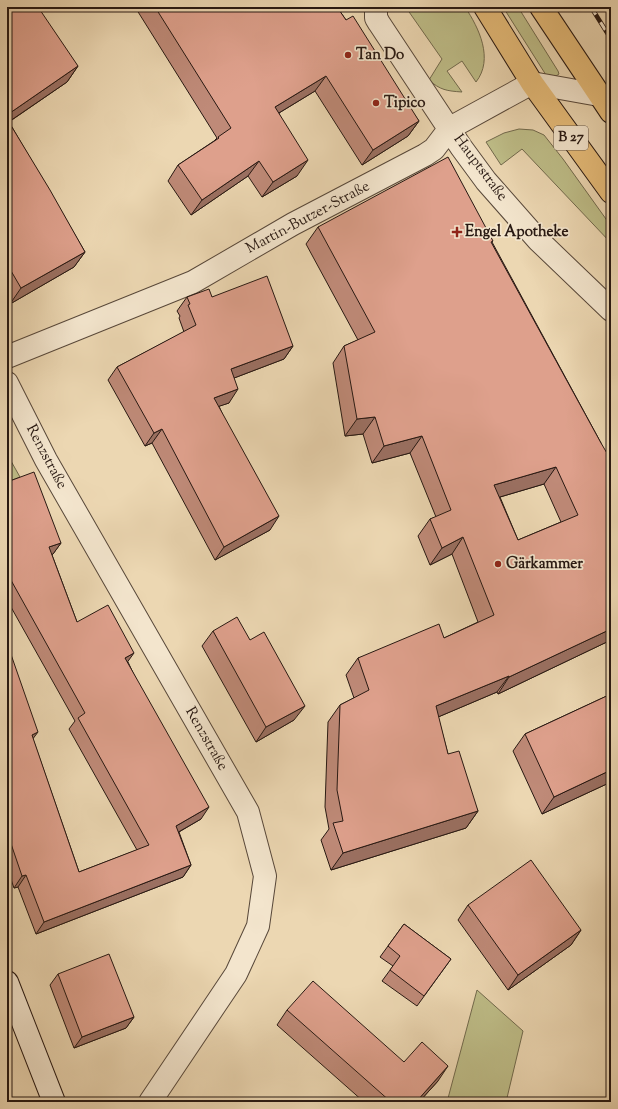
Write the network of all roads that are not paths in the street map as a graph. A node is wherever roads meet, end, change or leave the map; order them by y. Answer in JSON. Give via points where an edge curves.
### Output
{"nodes":[{"id":1,"x":376,"y":7,"type":"edge"},
{"id":2,"x":485,"y":7,"type":"edge"},
{"id":3,"x":541,"y":7,"type":"edge"},
{"id":4,"x":532,"y":84,"type":"junction"},
{"id":5,"x":605,"y":104,"type":"edge"},
{"id":6,"x":450,"y":128,"type":"junction"},
{"id":7,"x":611,"y":192,"type":"edge"},
{"id":8,"x":611,"y":310,"type":"edge"},
{"id":9,"x":7,"y":357,"type":"edge"},
{"id":10,"x":7,"y":383,"type":"edge"},
{"id":11,"x":7,"y":982,"type":"edge"},
{"id":12,"x":54,"y":1102,"type":"edge"},
{"id":13,"x":150,"y":1102,"type":"edge"}],
"edges":[{"from":1,"to":6,"type":"street","name":"Hauptstraße","via":[[376,18],[379,23]]},
{"from":2,"to":4,"type":"main road","number":"B 27"},
{"from":3,"to":5,"type":"main road"},
{"from":4,"to":5,"type":"street"},
{"from":4,"to":6,"type":"street","name":"Martin-Butzer-Straße"},
{"from":4,"to":7,"type":"main road","number":"B 27"},
{"from":6,"to":8,"type":"street","name":"Hauptstraße","via":[[486,181],[538,240]]},
{"from":6,"to":9,"type":"street","name":"Martin-Butzer-Straße","via":[[434,149],[425,155],[293,224],[193,282]]},
{"from":10,"to":13,"type":"street","name":"Renzstraße","via":[[46,460],[248,812],[265,876],[258,926],[236,974]]},
{"from":11,"to":12,"type":"street"}]}
